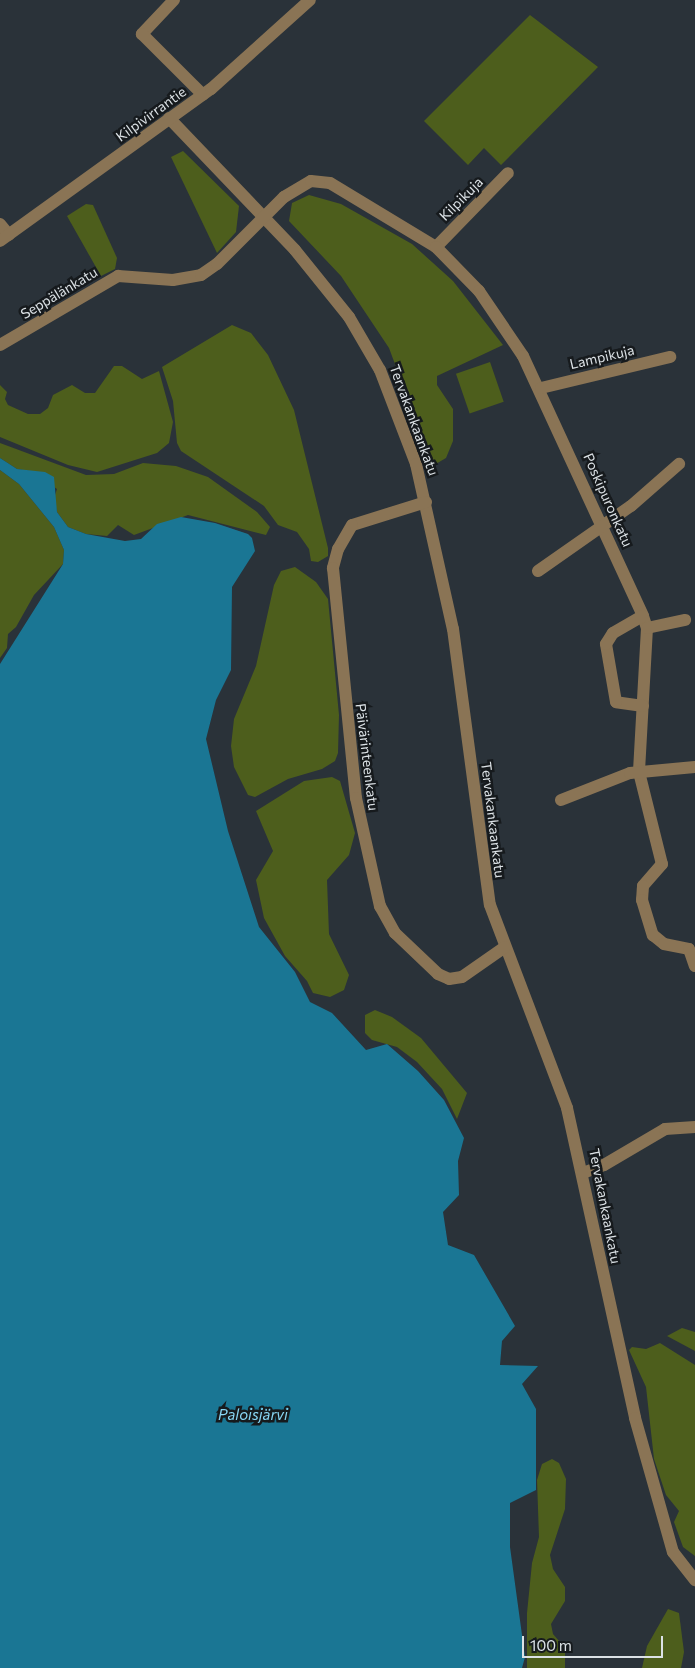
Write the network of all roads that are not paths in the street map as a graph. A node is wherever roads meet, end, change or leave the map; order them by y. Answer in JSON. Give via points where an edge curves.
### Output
{"nodes":[{"id":1,"x":174,"y":0,"type":"edge"},
{"id":2,"x":310,"y":0,"type":"edge"},
{"id":3,"x":203,"y":95,"type":"junction"},
{"id":4,"x":169,"y":118,"type":"junction"},
{"id":5,"x":508,"y":173,"type":"dead end"},
{"id":6,"x":262,"y":218,"type":"junction"},
{"id":7,"x":0,"y":224,"type":"edge"},
{"id":8,"x":4,"y":238,"type":"edge"},
{"id":9,"x":436,"y":247,"type":"junction"},
{"id":10,"x":0,"y":346,"type":"edge"},
{"id":11,"x":670,"y":357,"type":"dead end"},
{"id":12,"x":541,"y":388,"type":"junction"},
{"id":13,"x":679,"y":464,"type":"dead end"},
{"id":14,"x":426,"y":502,"type":"junction"},
{"id":15,"x":604,"y":524,"type":"junction"},
{"id":16,"x":538,"y":571,"type":"dead end"},
{"id":17,"x":644,"y":616,"type":"junction"},
{"id":18,"x":685,"y":620,"type":"dead end"},
{"id":19,"x":647,"y":628,"type":"junction"},
{"id":20,"x":642,"y":706,"type":"junction"},
{"id":21,"x":695,"y":767,"type":"edge"},
{"id":22,"x":638,"y":772,"type":"junction"},
{"id":23,"x":561,"y":800,"type":"dead end"},
{"id":24,"x":505,"y":947,"type":"junction"},
{"id":25,"x":695,"y":966,"type":"edge"},
{"id":26,"x":695,"y":1127,"type":"edge"},
{"id":27,"x":584,"y":1173,"type":"junction"},
{"id":28,"x":695,"y":1580,"type":"edge"}],
"edges":[{"from":1,"to":3,"type":"street","via":[[142,34]]},
{"from":2,"to":3,"type":"street","name":"Kilpivirrantie","via":[[265,44]]},
{"from":3,"to":4,"type":"street","name":"Kilpivirrantie"},
{"from":4,"to":6,"type":"street","name":"Tervakankaankatu"},
{"from":4,"to":8,"type":"street","name":"Kilpivirrantie"},
{"from":5,"to":9,"type":"street","name":"Kilpikuja"},
{"from":6,"to":9,"type":"street","name":"Poskipuronkatu","via":[[294,189],[318,181],[346,192]]},
{"from":6,"to":10,"type":"street","name":"Seppälänkatu","via":[[217,264],[201,275],[173,280],[118,276]]},
{"from":6,"to":14,"type":"street","name":"Tervakankaankatu","via":[[313,271],[366,343],[406,437]]},
{"from":7,"to":8,"type":"street"},
{"from":9,"to":12,"type":"street","name":"Poskipuronkatu","via":[[456,265],[499,318]]},
{"from":11,"to":12,"type":"street","name":"Lampikuja"},
{"from":12,"to":15,"type":"street","name":"Poskipuronkatu"},
{"from":13,"to":15,"type":"street","via":[[668,477]]},
{"from":14,"to":24,"type":"street","name":"Tervakankaankatu","via":[[453,629],[486,881]]},
{"from":14,"to":24,"type":"street","name":"Päivärinteenkatu","via":[[357,522],[343,537],[335,558],[333,590],[356,798],[380,906],[395,933],[438,974],[449,979],[462,977]]},
{"from":15,"to":16,"type":"street"},
{"from":15,"to":17,"type":"street","name":"Poskipuronkatu"},
{"from":17,"to":19,"type":"street","name":"Poskipuronkatu"},
{"from":17,"to":20,"type":"street","via":[[612,633],[606,644],[616,702]]},
{"from":18,"to":19,"type":"street"},
{"from":19,"to":20,"type":"street","name":"Poskipuronkatu"},
{"from":20,"to":22,"type":"street","name":"Poskipuronkatu"},
{"from":21,"to":22,"type":"street"},
{"from":22,"to":23,"type":"street"},
{"from":22,"to":25,"type":"street","name":"Poskipuronkatu","via":[[662,864],[641,889],[649,929],[664,944],[689,949]]},
{"from":24,"to":27,"type":"street","name":"Tervakankaankatu","via":[[561,1089]]},
{"from":26,"to":27,"type":"street","via":[[665,1130],[604,1166]]},
{"from":27,"to":28,"type":"street","name":"Tervakankaankatu","via":[[635,1418],[673,1552]]}]}
